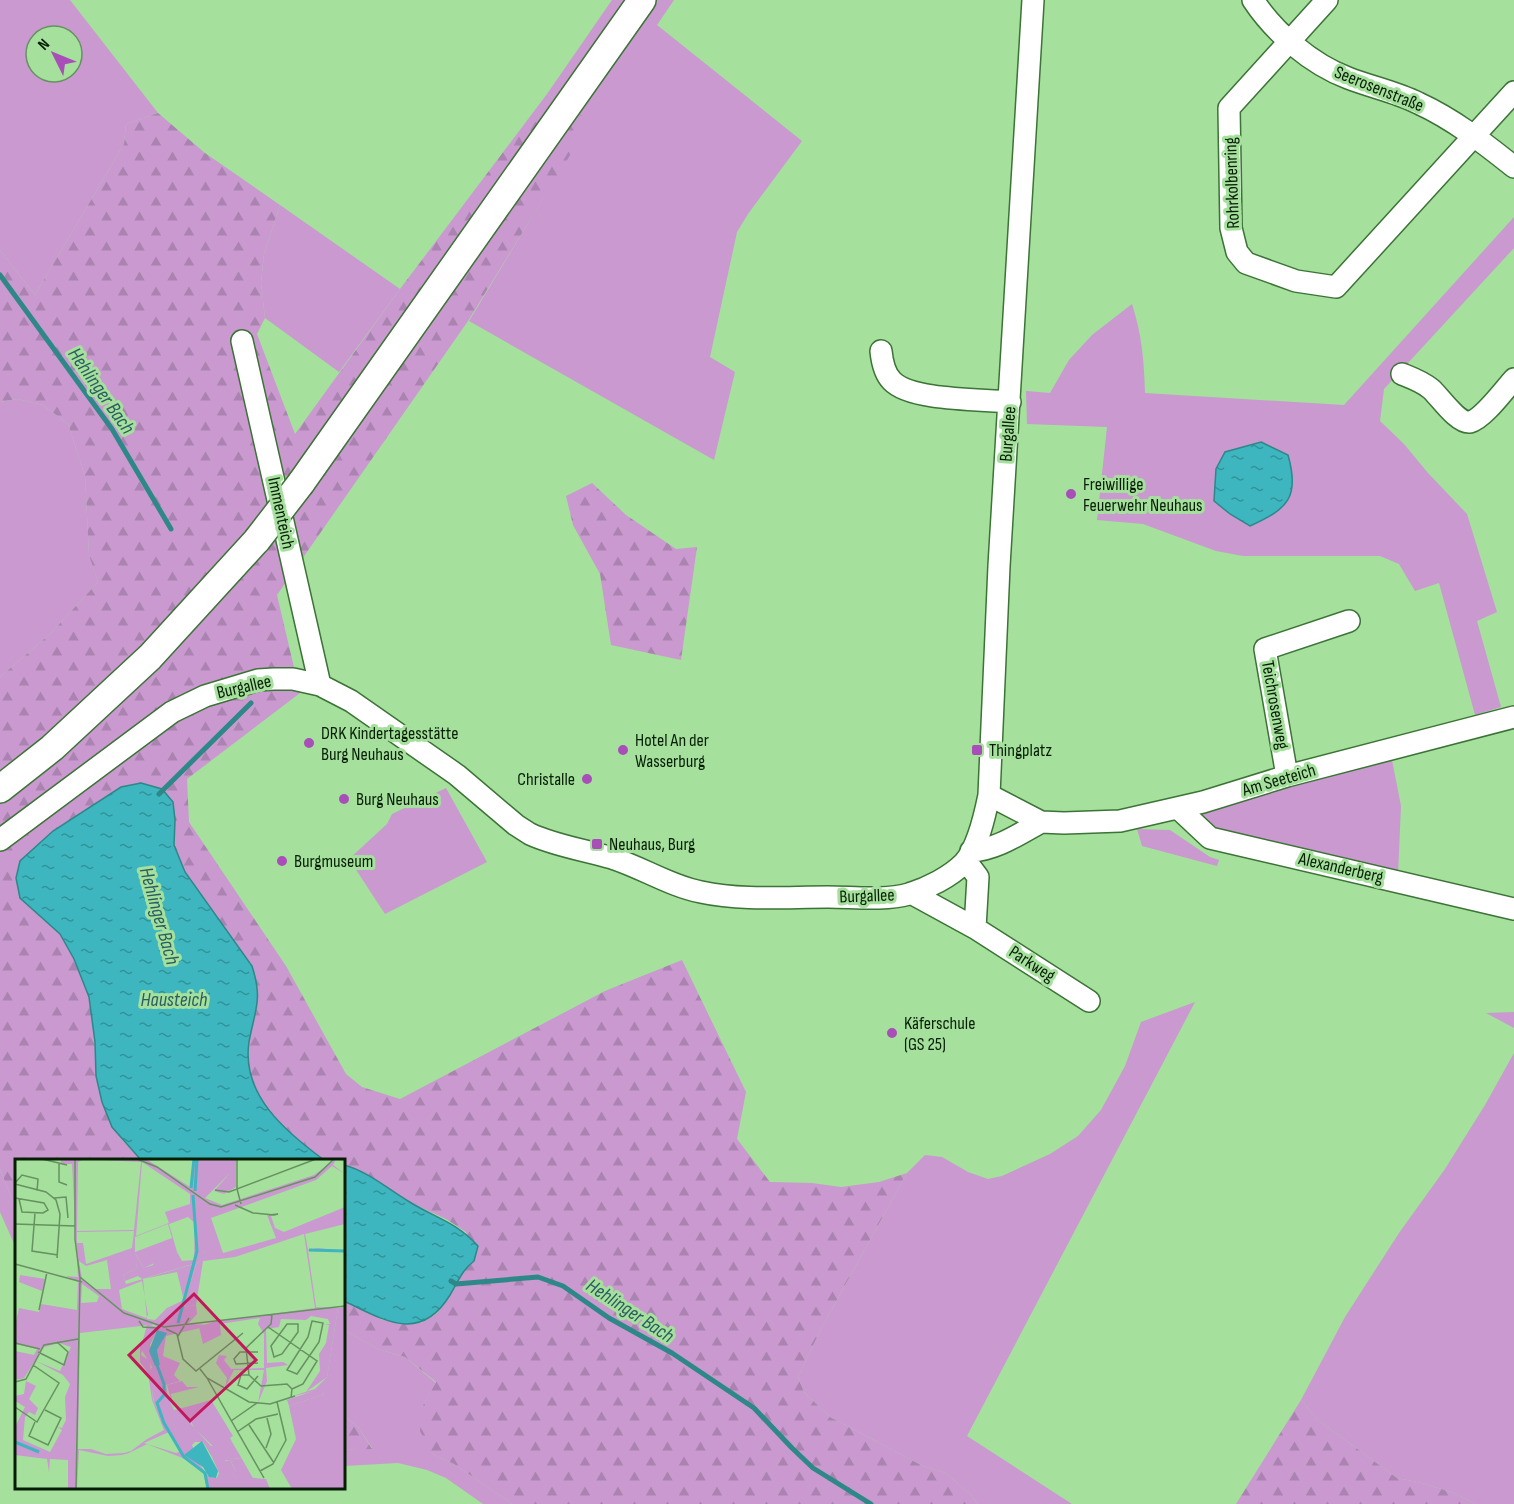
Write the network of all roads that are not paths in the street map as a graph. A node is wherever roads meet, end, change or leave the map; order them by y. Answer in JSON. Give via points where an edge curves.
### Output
{"nodes":[{"id":1,"x":642,"y":0,"type":"edge"},
{"id":2,"x":1033,"y":0,"type":"edge"},
{"id":3,"x":1253,"y":0,"type":"edge"},
{"id":4,"x":1327,"y":0,"type":"edge"},
{"id":5,"x":1290,"y":41,"type":"junction"},
{"id":6,"x":1514,"y":92,"type":"edge"},
{"id":7,"x":1475,"y":136,"type":"junction"},
{"id":8,"x":1514,"y":167,"type":"edge"},
{"id":9,"x":242,"y":340,"type":"dead end"},
{"id":10,"x":881,"y":351,"type":"dead end"},
{"id":11,"x":1402,"y":374,"type":"dead end"},
{"id":12,"x":1514,"y":379,"type":"edge"},
{"id":13,"x":1010,"y":402,"type":"junction"},
{"id":14,"x":1349,"y":621,"type":"dead end"},
{"id":15,"x":320,"y":685,"type":"junction"},
{"id":16,"x":1514,"y":717,"type":"edge"},
{"id":17,"x":1287,"y":776,"type":"junction"},
{"id":18,"x":0,"y":789,"type":"edge"},
{"id":19,"x":989,"y":795,"type":"junction"},
{"id":20,"x":1178,"y":808,"type":"junction"},
{"id":21,"x":1041,"y":822,"type":"junction"},
{"id":22,"x":0,"y":840,"type":"edge"},
{"id":23,"x":968,"y":856,"type":"junction"},
{"id":24,"x":911,"y":893,"type":"junction"},
{"id":25,"x":1514,"y":909,"type":"edge"},
{"id":26,"x":975,"y":928,"type":"junction"},
{"id":27,"x":1089,"y":1001,"type":"dead end"}],
"edges":[{"from":1,"to":18,"type":"street","bridge":true,"via":[[302,483],[257,540],[150,657],[52,748]]},
{"from":2,"to":13,"type":"street","name":"Burgallee"},
{"from":3,"to":5,"type":"street","name":"Seerosenstraße"},
{"from":4,"to":5,"type":"street"},
{"from":5,"to":7,"type":"street","name":"Seerosenstraße","via":[[1315,62],[1346,78],[1418,102]]},
{"from":5,"to":7,"type":"street","name":"Rohrkolbenring","via":[[1229,108],[1231,228],[1237,252],[1246,263],[1296,281],[1336,287]]},
{"from":6,"to":7,"type":"street"},
{"from":7,"to":8,"type":"street","name":"Seerosenstraße"},
{"from":9,"to":15,"type":"street","name":"Immenteich"},
{"from":10,"to":13,"type":"street","via":[[892,381],[910,392]]},
{"from":11,"to":12,"type":"street","via":[[1429,387],[1464,421],[1470,422]]},
{"from":13,"to":19,"type":"street","name":"Burgallee"},
{"from":14,"to":17,"type":"street","name":"Teichrosenweg","via":[[1265,649]]},
{"from":15,"to":22,"type":"street","name":"Burgallee","via":[[294,679],[258,680],[205,696],[172,712]]},
{"from":15,"to":24,"type":"street","name":"Burgallee","via":[[351,701],[457,775],[530,834],[621,861],[676,886],[737,897],[880,898]]},
{"from":16,"to":17,"type":"street","name":"Am Seeteich"},
{"from":17,"to":20,"type":"street","name":"Am Seeteich"},
{"from":19,"to":21,"type":"street","name":"Am Seeteich"},
{"from":19,"to":23,"type":"street","name":"Burgallee","via":[[982,826]]},
{"from":20,"to":21,"type":"street","name":"Am Seeteich","via":[[1120,821]]},
{"from":20,"to":25,"type":"street","name":"Alexanderberg","via":[[1210,838]]},
{"from":21,"to":23,"type":"street","name":"Am Seeteich"},
{"from":23,"to":24,"type":"street","name":"Burgallee","via":[[953,872]]},
{"from":23,"to":26,"type":"street","via":[[978,877]]},
{"from":24,"to":26,"type":"street","name":"Parkweg"},
{"from":26,"to":27,"type":"street","name":"Parkweg"}]}
